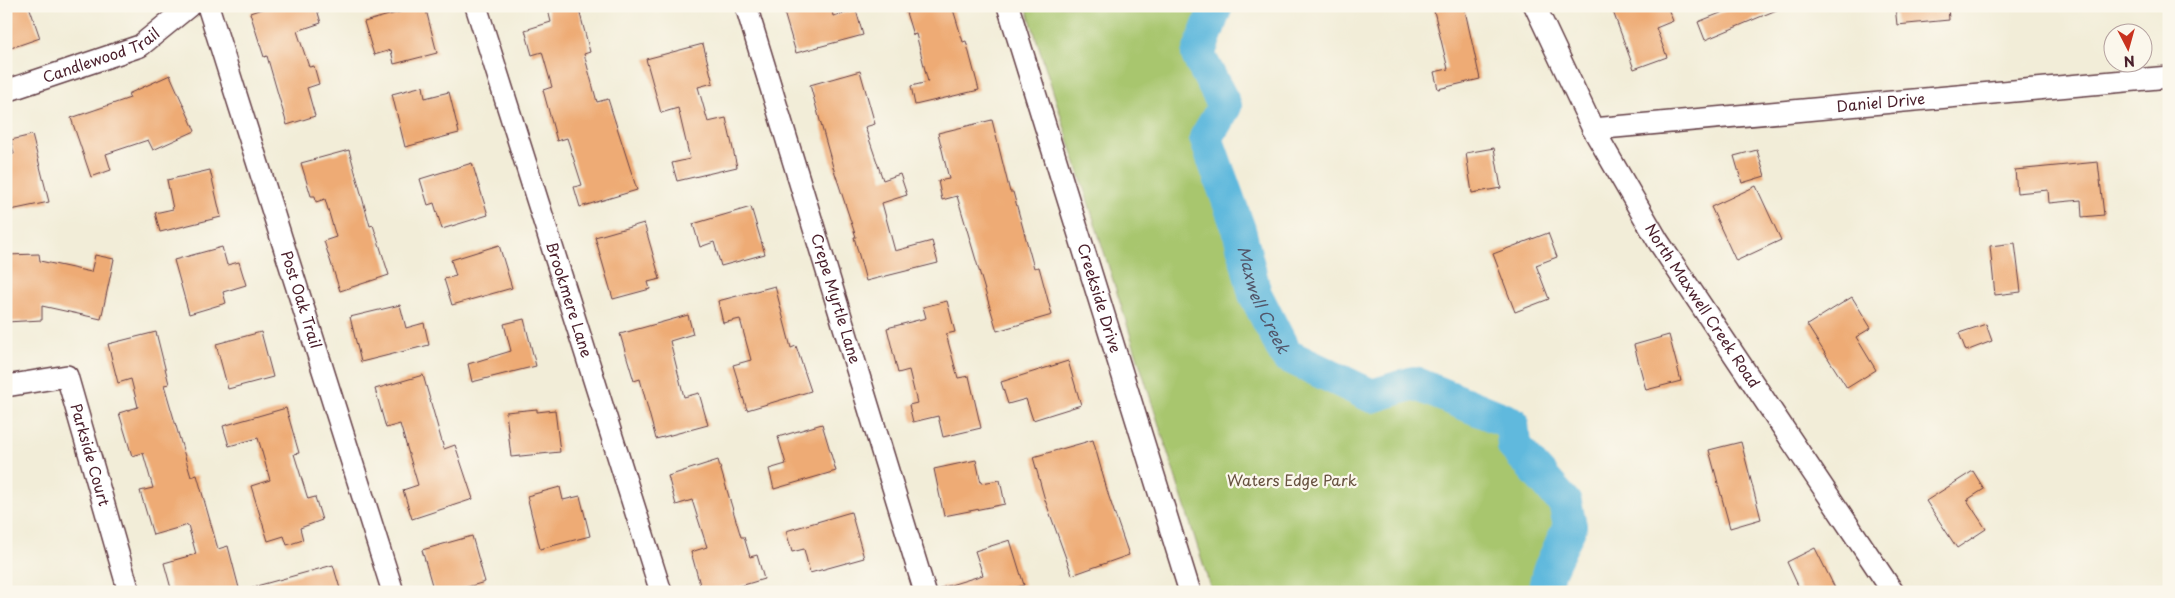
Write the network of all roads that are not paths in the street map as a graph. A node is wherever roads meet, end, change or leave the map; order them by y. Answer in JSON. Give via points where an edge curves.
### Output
{"nodes":[{"id":1,"x":189,"y":6,"type":"edge"},
{"id":2,"x":208,"y":6,"type":"edge"},
{"id":3,"x":476,"y":6,"type":"edge"},
{"id":4,"x":746,"y":6,"type":"edge"},
{"id":5,"x":1008,"y":6,"type":"edge"},
{"id":6,"x":1535,"y":6,"type":"edge"},
{"id":7,"x":2169,"y":77,"type":"edge"},
{"id":8,"x":6,"y":91,"type":"edge"},
{"id":9,"x":1593,"y":129,"type":"junction"},
{"id":10,"x":6,"y":386,"type":"edge"},
{"id":11,"x":129,"y":592,"type":"edge"},
{"id":12,"x":393,"y":592,"type":"edge"},
{"id":13,"x":662,"y":592,"type":"edge"},
{"id":14,"x":925,"y":592,"type":"edge"},
{"id":15,"x":1190,"y":592,"type":"edge"},
{"id":16,"x":1893,"y":592,"type":"edge"}],
"edges":[{"from":1,"to":8,"type":"street","name":"Candlewood Trail","via":[[140,46]]},
{"from":2,"to":12,"type":"street","name":"Post Oak Trail"},
{"from":3,"to":13,"type":"street","name":"Brookmere Lane"},
{"from":4,"to":14,"type":"street","name":"Crepe Myrtle Lane"},
{"from":5,"to":15,"type":"street","name":"Creekside Drive"},
{"from":6,"to":9,"type":"street","name":"North Maxwell Creek Road"},
{"from":7,"to":9,"type":"street","name":"Daniel Drive"},
{"from":9,"to":16,"type":"street","name":"North Maxwell Creek Road","via":[[1658,241]]},
{"from":10,"to":11,"type":"street","name":"Parkside Court","via":[[67,376]]}]}
